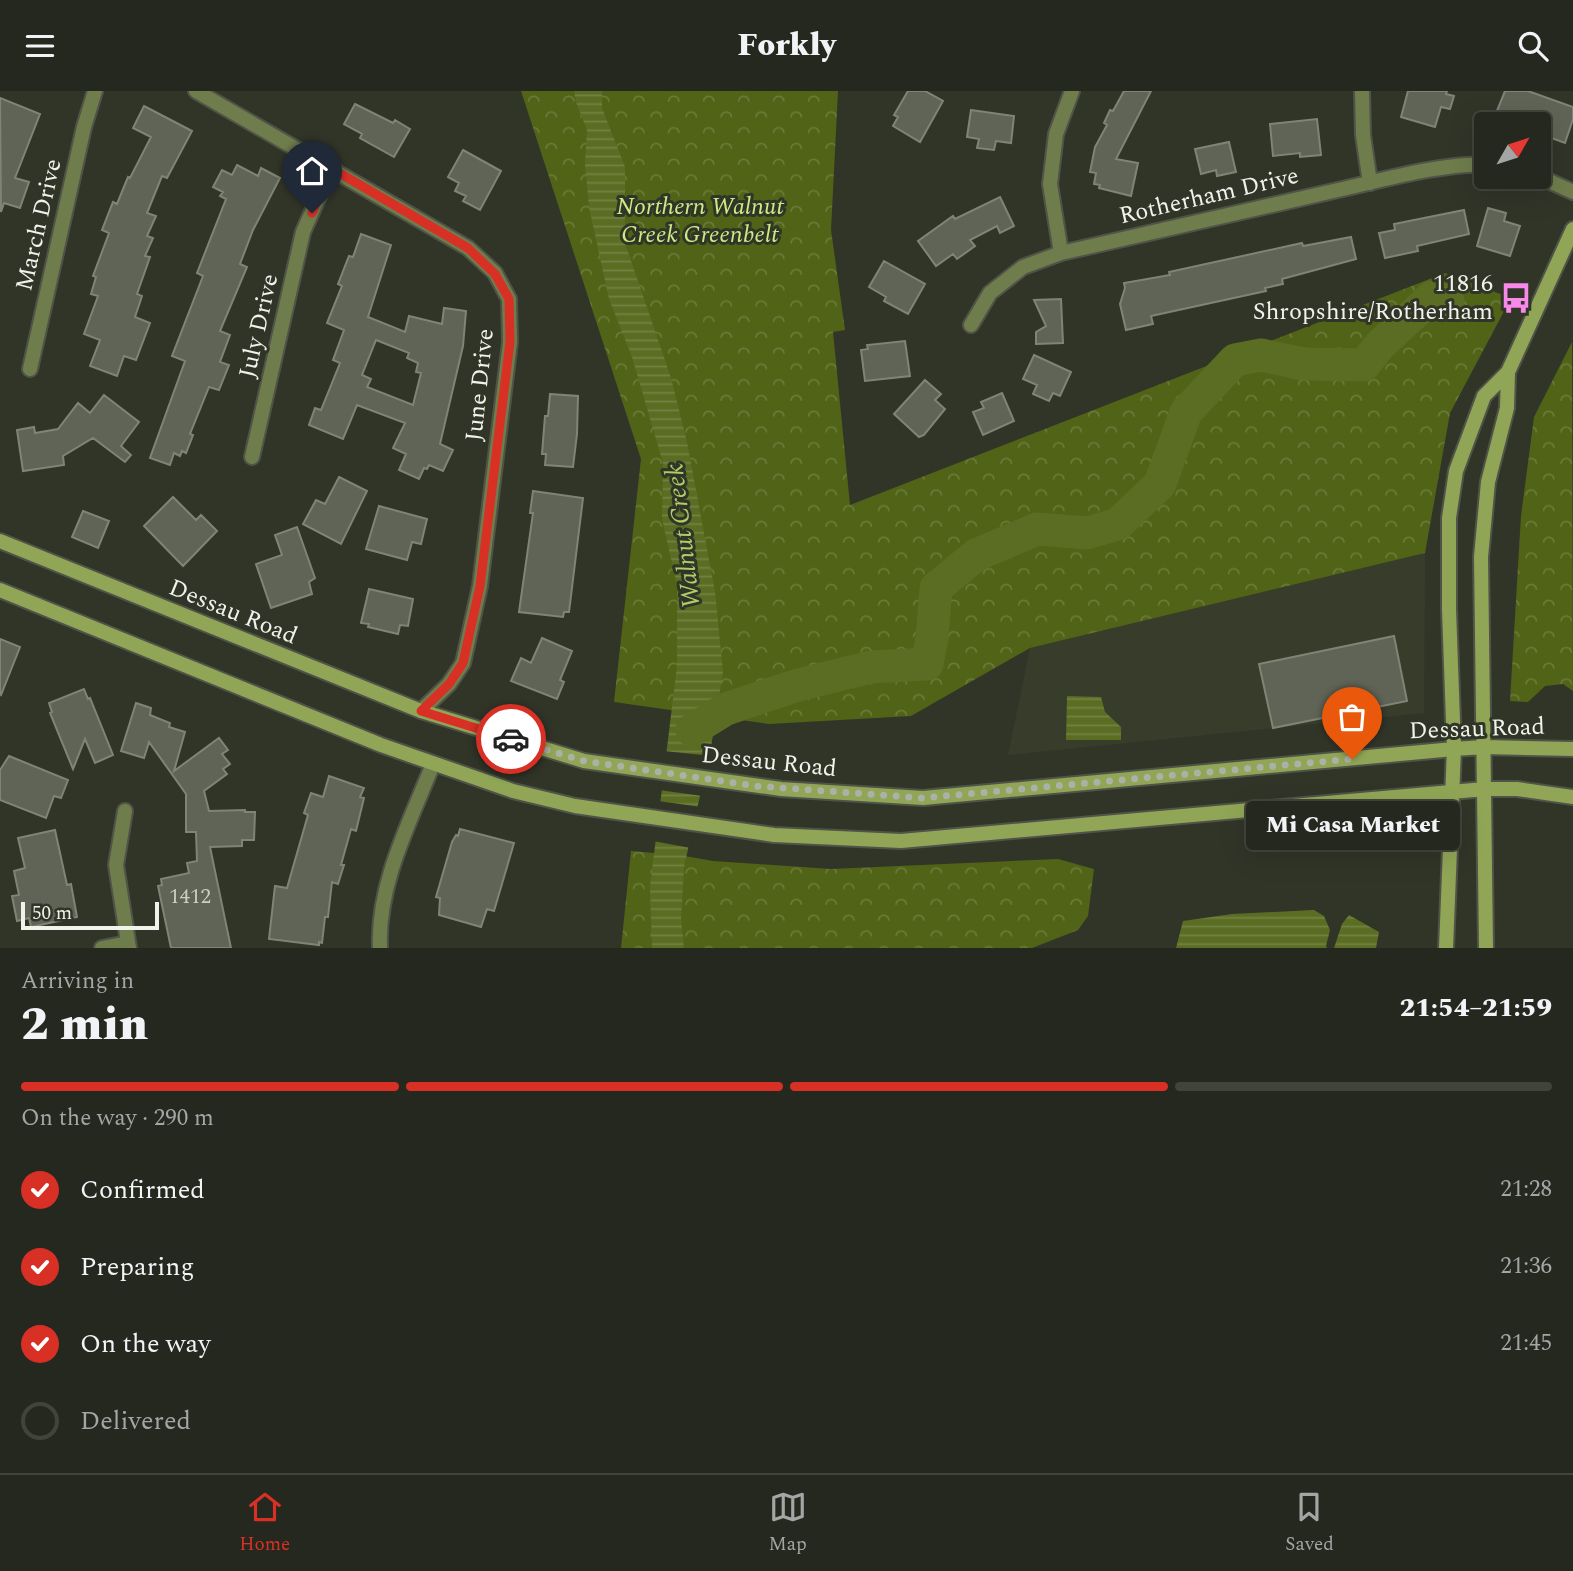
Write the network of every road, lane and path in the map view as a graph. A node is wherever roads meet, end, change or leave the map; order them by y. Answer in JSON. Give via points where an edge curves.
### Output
{"nodes":[{"id":1,"x":95,"y":91,"type":"edge"},
{"id":2,"x":197,"y":91,"type":"edge"},
{"id":3,"x":1362,"y":91,"type":"edge"},
{"id":4,"x":1069,"y":92,"type":"edge"},
{"id":5,"x":1474,"y":164,"type":"edge"},
{"id":6,"x":336,"y":171,"type":"junction"},
{"id":7,"x":1551,"y":182,"type":"edge"},
{"id":8,"x":1370,"y":183,"type":"junction"},
{"id":9,"x":1573,"y":192,"type":"edge"},
{"id":10,"x":1573,"y":229,"type":"edge"},
{"id":11,"x":1061,"y":253,"type":"junction"},
{"id":12,"x":971,"y":325,"type":"dead end"},
{"id":13,"x":30,"y":369,"type":"dead end"},
{"id":14,"x":1508,"y":372,"type":"junction"},
{"id":15,"x":252,"y":457,"type":"dead end"},
{"id":16,"x":0,"y":541,"type":"edge"},
{"id":17,"x":0,"y":590,"type":"edge"},
{"id":18,"x":421,"y":711,"type":"junction"},
{"id":19,"x":1484,"y":747,"type":"junction"},
{"id":20,"x":1454,"y":749,"type":"junction"},
{"id":21,"x":1573,"y":750,"type":"edge"},
{"id":22,"x":433,"y":764,"type":"junction"},
{"id":23,"x":1485,"y":789,"type":"junction"},
{"id":24,"x":1452,"y":791,"type":"junction"},
{"id":25,"x":1573,"y":797,"type":"edge"},
{"id":26,"x":125,"y":811,"type":"dead end"},
{"id":27,"x":128,"y":945,"type":"edge"},
{"id":28,"x":102,"y":948,"type":"edge"},
{"id":29,"x":380,"y":948,"type":"edge"},
{"id":30,"x":1446,"y":948,"type":"edge"},
{"id":31,"x":1486,"y":948,"type":"edge"}],
"edges":[{"from":1,"to":13,"type":"street","name":"March Drive"},
{"from":2,"to":6,"type":"street","name":"June Drive"},
{"from":3,"to":8,"type":"street"},
{"from":4,"to":11,"type":"street","via":[[1056,134],[1050,184]]},
{"from":5,"to":8,"type":"street","name":"Rotherham Drive"},
{"from":6,"to":15,"type":"street","name":"July Drive","via":[[303,232]]},
{"from":6,"to":18,"type":"street","name":"June Drive","via":[[468,248],[495,274],[509,299],[510,342],[480,586],[463,663]]},
{"from":7,"to":9,"type":"street"},
{"from":8,"to":11,"type":"street","name":"Rotherham Drive"},
{"from":10,"to":14,"type":"main road"},
{"from":11,"to":12,"type":"street","name":"Rotherham Drive","via":[[1023,267],[990,293]]},
{"from":14,"to":19,"type":"main road","via":[[1507,408],[1488,482],[1481,557]]},
{"from":14,"to":20,"type":"main road","via":[[1484,396],[1456,471],[1449,517]]},
{"from":16,"to":18,"type":"main road","name":"Dessau Road"},
{"from":17,"to":22,"type":"main road"},
{"from":18,"to":20,"type":"main road","name":"Dessau Road","via":[[584,761],[780,789],[923,798]]},
{"from":19,"to":20,"type":"main road","name":"Dessau Road"},
{"from":19,"to":21,"type":"main road","name":"Dessau Road"},
{"from":19,"to":23,"type":"main road"},
{"from":20,"to":24,"type":"main road"},
{"from":22,"to":24,"type":"main road","via":[[575,806],[774,835],[901,841]]},
{"from":22,"to":29,"type":"street","via":[[382,904]]},
{"from":23,"to":24,"type":"main road"},
{"from":23,"to":25,"type":"main road"},
{"from":23,"to":31,"type":"main road"},
{"from":24,"to":30,"type":"main road"},
{"from":26,"to":27,"type":"street","via":[[116,865]]},
{"from":27,"to":28,"type":"street"}]}
